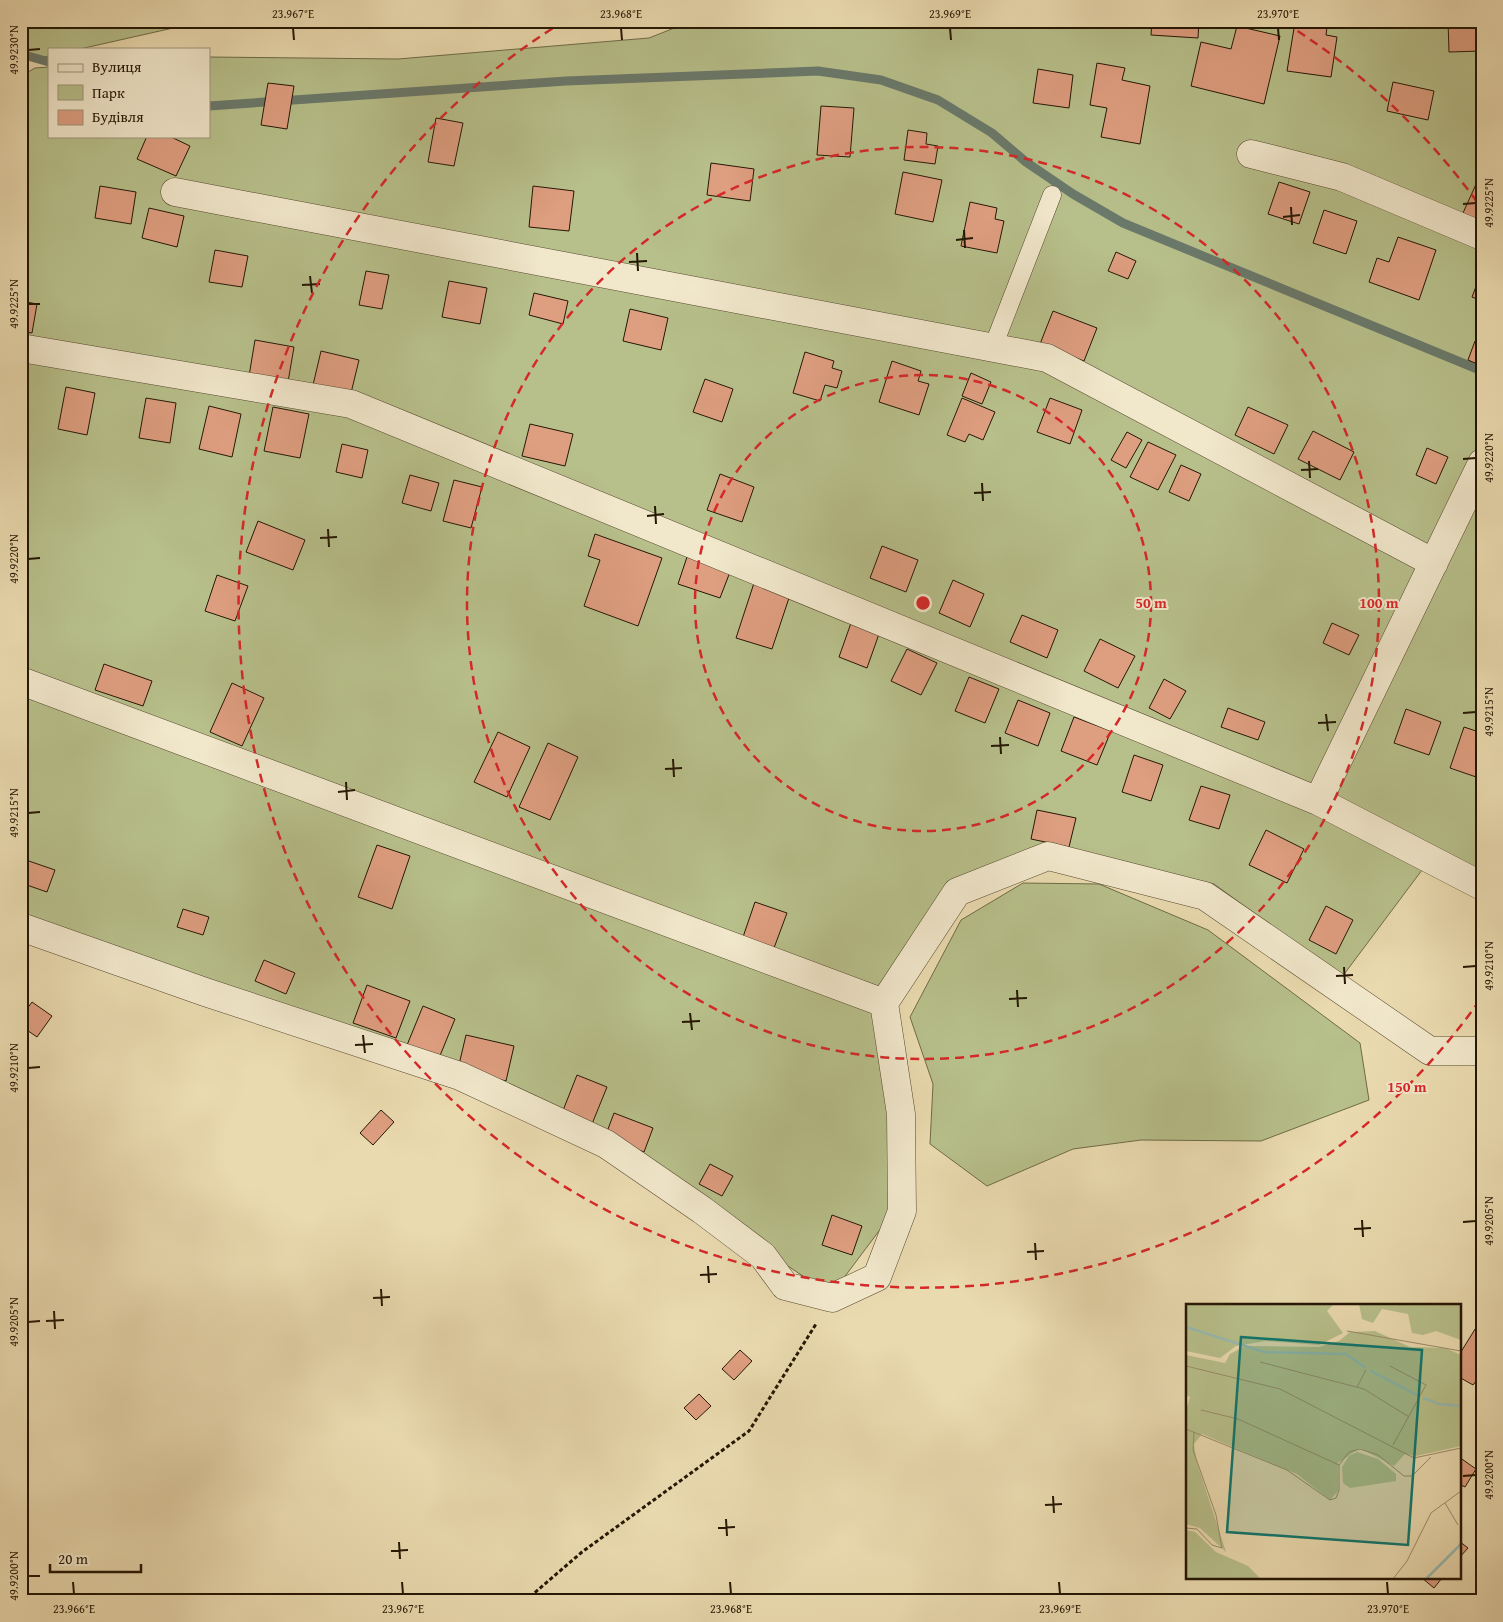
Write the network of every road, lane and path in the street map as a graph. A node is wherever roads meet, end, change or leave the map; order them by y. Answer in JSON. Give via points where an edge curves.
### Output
{"nodes":[{"id":1,"x":1250,"y":154,"type":"dead end"},
{"id":2,"x":175,"y":192,"type":"dead end"},
{"id":3,"x":1052,"y":195,"type":"dead end"},
{"id":4,"x":1482,"y":236,"type":"edge"},
{"id":5,"x":993,"y":347,"type":"junction"},
{"id":6,"x":21,"y":348,"type":"edge"},
{"id":7,"x":1482,"y":463,"type":"edge"},
{"id":8,"x":1434,"y":563,"type":"junction"},
{"id":9,"x":21,"y":681,"type":"edge"},
{"id":10,"x":1318,"y":801,"type":"junction"},
{"id":11,"x":1482,"y":886,"type":"edge"},
{"id":12,"x":21,"y":927,"type":"edge"},
{"id":13,"x":884,"y":1003,"type":"junction"},
{"id":14,"x":1482,"y":1051,"type":"edge"},
{"id":15,"x":832,"y":1298,"type":"junction"},
{"id":16,"x":525,"y":1601,"type":"edge"}],
"edges":[{"from":1,"to":4,"type":"street","via":[[1342,178]]},
{"from":2,"to":5,"type":"street"},
{"from":3,"to":5,"type":"lane"},
{"from":5,"to":8,"type":"street","via":[[1047,358]]},
{"from":6,"to":10,"type":"street","via":[[350,404]]},
{"from":7,"to":8,"type":"street"},
{"from":8,"to":10,"type":"street"},
{"from":9,"to":13,"type":"street"},
{"from":10,"to":11,"type":"street"},
{"from":12,"to":15,"type":"street","via":[[460,1076],[606,1144],[763,1256],[785,1286]]},
{"from":13,"to":14,"type":"street","via":[[956,892],[1048,856],[1206,896],[1430,1050]]},
{"from":13,"to":15,"type":"street","via":[[902,1114],[902,1211],[877,1277]]},
{"from":15,"to":16,"type":"path","via":[[749,1431],[582,1552]]}]}
